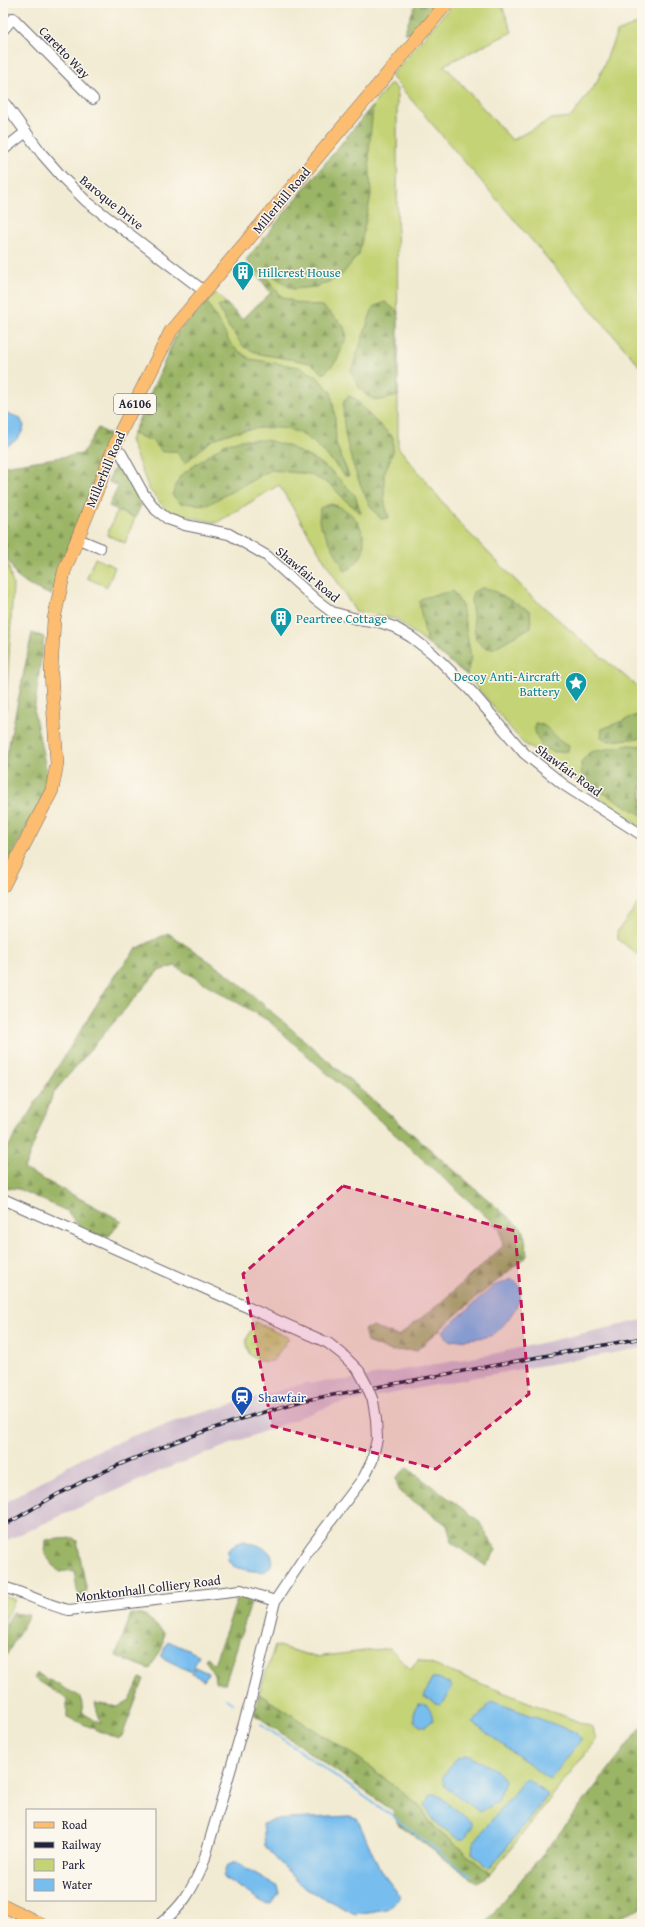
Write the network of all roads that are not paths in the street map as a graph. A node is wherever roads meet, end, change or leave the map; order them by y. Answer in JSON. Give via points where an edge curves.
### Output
{"nodes":[{"id":1,"x":447,"y":3,"type":"edge"},
{"id":2,"x":3,"y":30,"type":"edge"},
{"id":3,"x":93,"y":99,"type":"dead end"},
{"id":4,"x":3,"y":101,"type":"edge"},
{"id":5,"x":26,"y":132,"type":"junction"},
{"id":6,"x":3,"y":150,"type":"edge"},
{"id":7,"x":204,"y":291,"type":"junction"},
{"id":8,"x":113,"y":449,"type":"junction"},
{"id":9,"x":76,"y":538,"type":"junction"},
{"id":10,"x":100,"y":548,"type":"dead end"},
{"id":11,"x":642,"y":835,"type":"edge"},
{"id":12,"x":3,"y":886,"type":"edge"},
{"id":13,"x":3,"y":1199,"type":"edge"},
{"id":14,"x":3,"y":1587,"type":"edge"},
{"id":15,"x":275,"y":1601,"type":"junction"},
{"id":16,"x":3,"y":1905,"type":"edge"},
{"id":17,"x":40,"y":1924,"type":"edge"},
{"id":18,"x":160,"y":1924,"type":"edge"}],
"edges":[{"from":1,"to":7,"type":"main road","name":"Millerhill Road","number":"A6106"},
{"from":2,"to":3,"type":"street","name":"Caretto Way","via":[[13,18]]},
{"from":4,"to":5,"type":"street","name":"Baroque Drive"},
{"from":5,"to":6,"type":"street"},
{"from":5,"to":7,"type":"street","name":"Baroque Drive","via":[[63,178],[86,201]]},
{"from":7,"to":8,"type":"main road","name":"Millerhill Road","number":"A6106","via":[[171,331]]},
{"from":8,"to":9,"type":"main road","name":"Millerhill Road","number":"A6106"},
{"from":8,"to":11,"type":"street","name":"Shawfair Road","via":[[121,453],[143,493],[156,510],[168,519],[229,534],[266,556],[332,612],[380,622],[411,637],[432,653],[471,691],[524,753],[564,785]]},
{"from":9,"to":10,"type":"street"},
{"from":9,"to":12,"type":"main road","name":"Millerhill Road","number":"A6106","via":[[64,572],[54,619],[50,673],[57,764],[52,790]]},
{"from":13,"to":15,"type":"street","bridge":true,"via":[[328,1343],[359,1371],[373,1401],[376,1419],[377,1439],[372,1461],[364,1477],[311,1546]]},
{"from":14,"to":15,"type":"street","name":"Monktonhall Colliery Road","via":[[54,1607],[69,1610],[241,1590]]},
{"from":15,"to":18,"type":"street","via":[[251,1699],[202,1864],[192,1889]]},
{"from":16,"to":17,"type":"main road"}]}
